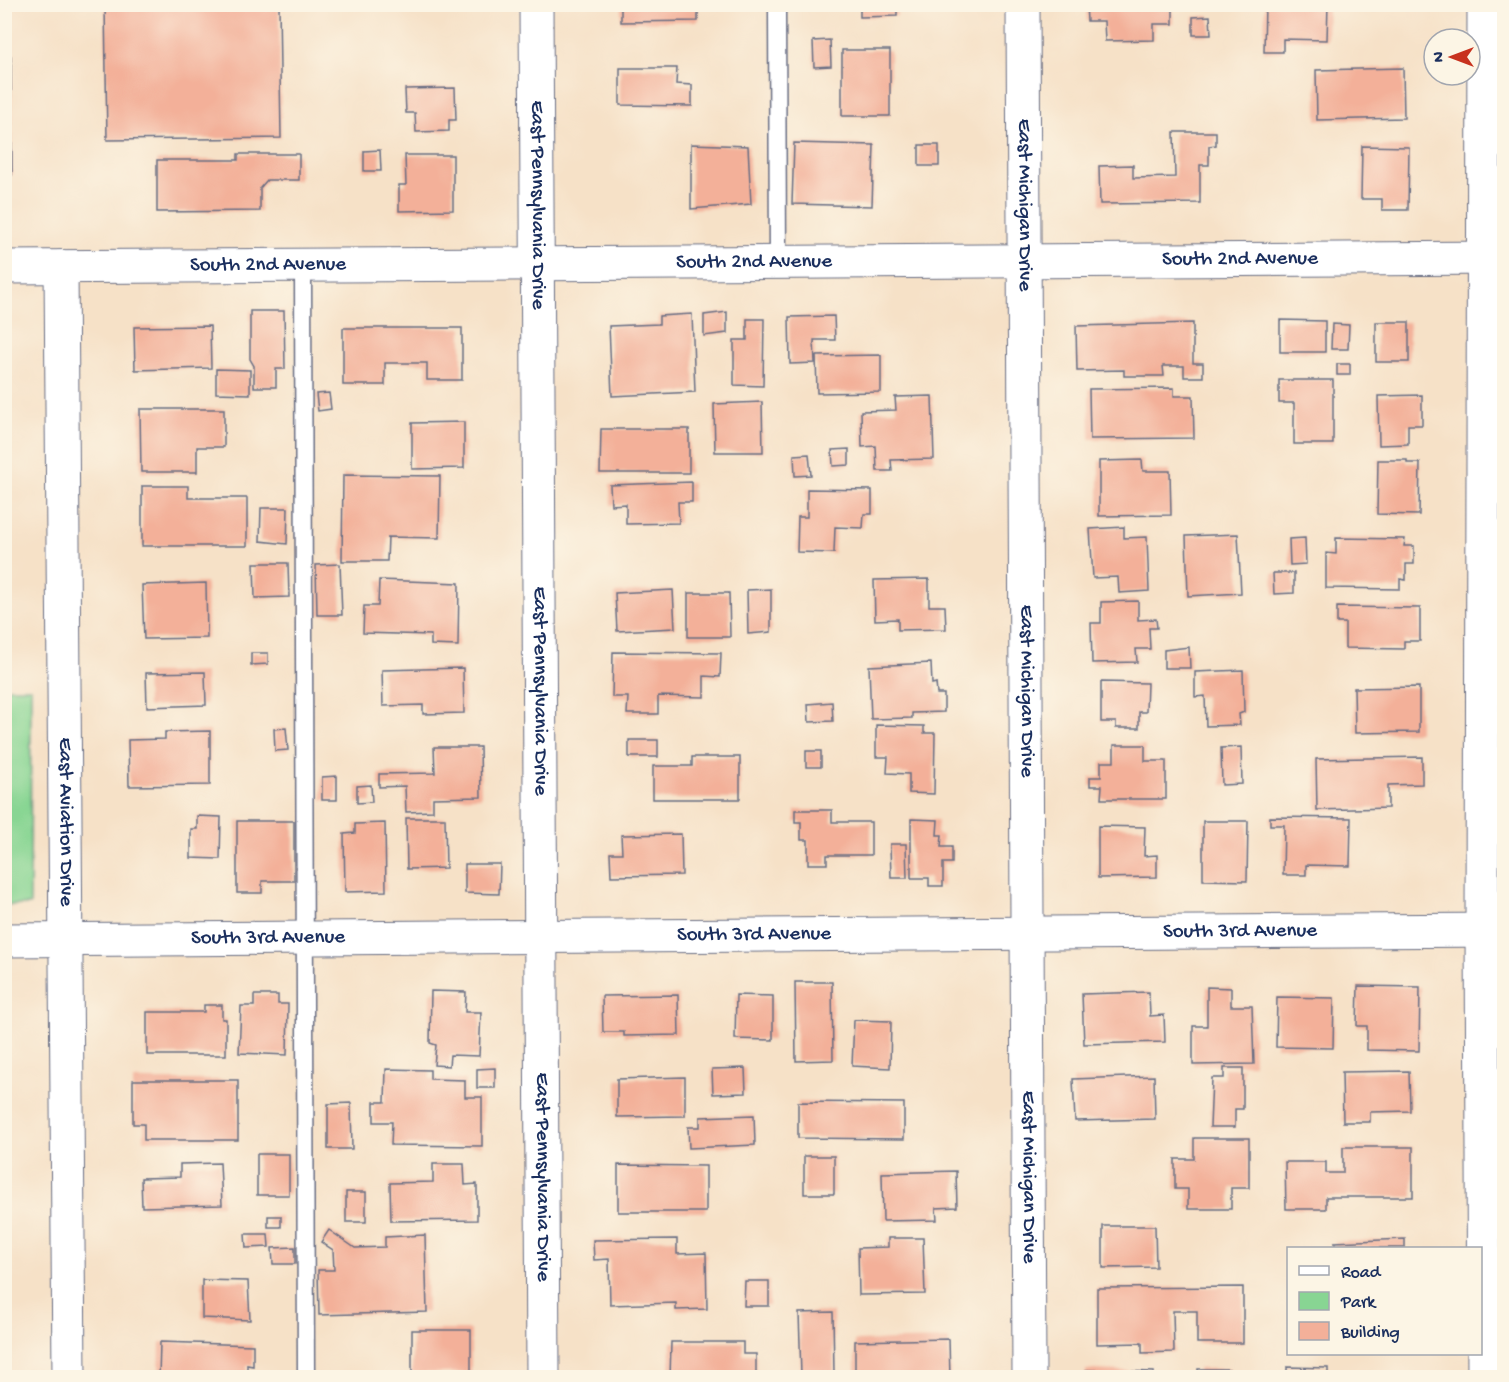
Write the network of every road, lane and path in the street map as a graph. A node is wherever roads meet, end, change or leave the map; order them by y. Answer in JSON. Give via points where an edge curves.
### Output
{"nodes":[{"id":1,"x":536,"y":4,"type":"edge"},
{"id":2,"x":777,"y":4,"type":"edge"},
{"id":3,"x":1023,"y":4,"type":"edge"},
{"id":4,"x":1484,"y":4,"type":"edge"},
{"id":5,"x":1494,"y":258,"type":"edge"},
{"id":6,"x":1024,"y":261,"type":"junction"},
{"id":7,"x":537,"y":264,"type":"junction"},
{"id":8,"x":778,"y":264,"type":"junction"},
{"id":9,"x":303,"y":265,"type":"junction"},
{"id":10,"x":4,"y":267,"type":"edge"},
{"id":11,"x":61,"y":267,"type":"junction"},
{"id":12,"x":1493,"y":930,"type":"edge"},
{"id":13,"x":1027,"y":933,"type":"junction"},
{"id":14,"x":541,"y":936,"type":"junction"},
{"id":15,"x":305,"y":938,"type":"junction"},
{"id":16,"x":66,"y":939,"type":"junction"},
{"id":17,"x":4,"y":940,"type":"edge"},
{"id":18,"x":69,"y":1377,"type":"edge"},
{"id":19,"x":306,"y":1377,"type":"edge"},
{"id":20,"x":543,"y":1377,"type":"edge"},
{"id":21,"x":1029,"y":1377,"type":"edge"},
{"id":22,"x":1484,"y":1377,"type":"edge"}],
"edges":[{"from":1,"to":7,"type":"street","name":"East Pennsylvania Drive"},
{"from":2,"to":8,"type":"lane"},
{"from":3,"to":6,"type":"street","name":"East Michigan Drive"},
{"from":4,"to":5,"type":"street"},
{"from":5,"to":6,"type":"street","name":"South 2nd Avenue"},
{"from":5,"to":12,"type":"street"},
{"from":6,"to":8,"type":"street","name":"South 2nd Avenue"},
{"from":6,"to":13,"type":"street","name":"East Michigan Drive"},
{"from":7,"to":8,"type":"street","name":"South 2nd Avenue"},
{"from":7,"to":9,"type":"street","name":"South 2nd Avenue"},
{"from":7,"to":14,"type":"street","name":"East Pennsylvania Drive"},
{"from":9,"to":11,"type":"street","name":"South 2nd Avenue"},
{"from":9,"to":15,"type":"lane"},
{"from":10,"to":11,"type":"street","name":"South 2nd Avenue"},
{"from":11,"to":16,"type":"street","name":"East Aviation Drive"},
{"from":12,"to":13,"type":"street","name":"South 3rd Avenue"},
{"from":12,"to":22,"type":"street"},
{"from":13,"to":14,"type":"street","name":"South 3rd Avenue"},
{"from":13,"to":21,"type":"street","name":"East Michigan Drive"},
{"from":14,"to":15,"type":"street","name":"South 3rd Avenue"},
{"from":14,"to":20,"type":"street","name":"East Pennsylvania Drive"},
{"from":15,"to":16,"type":"street","name":"South 3rd Avenue"},
{"from":15,"to":19,"type":"lane"},
{"from":16,"to":17,"type":"street","name":"South 3rd Avenue"},
{"from":16,"to":18,"type":"street","name":"East Aviation Drive"}]}
